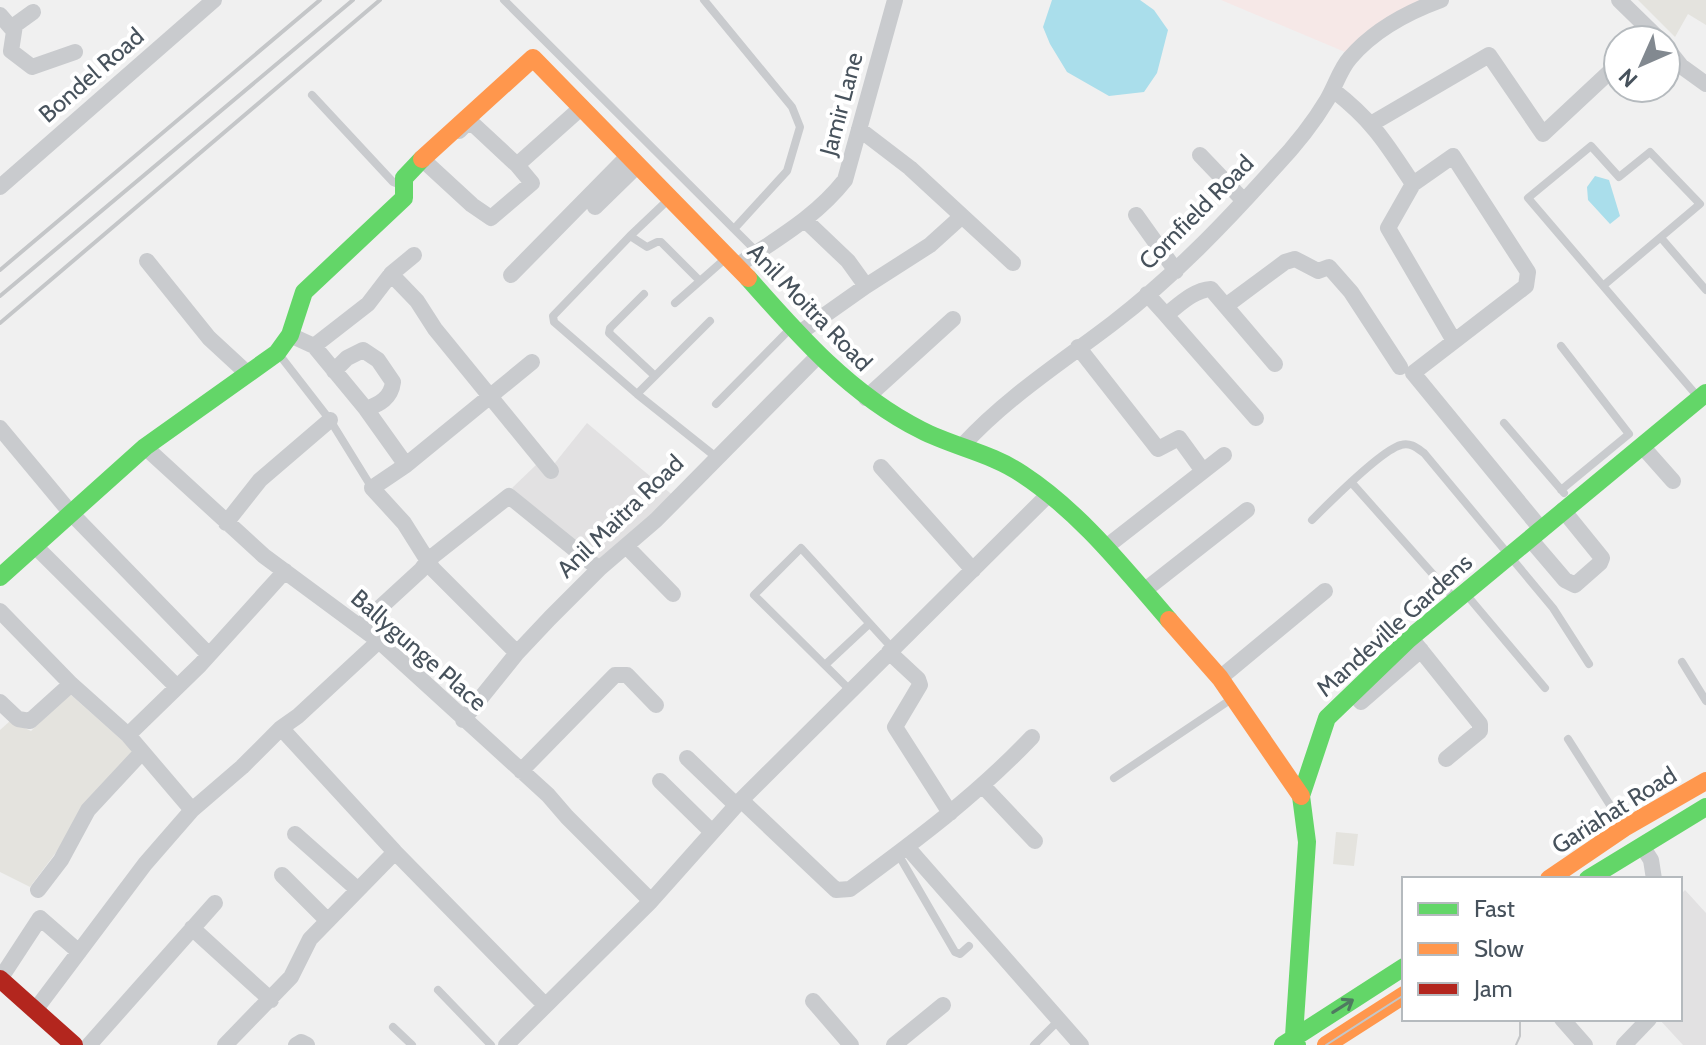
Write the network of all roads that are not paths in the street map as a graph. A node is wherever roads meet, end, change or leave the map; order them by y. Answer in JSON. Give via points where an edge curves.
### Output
{"nodes":[{"id":1,"x":214,"y":0,"type":"edge"},
{"id":2,"x":504,"y":0,"type":"edge"},
{"id":3,"x":704,"y":0,"type":"edge"},
{"id":4,"x":895,"y":0,"type":"edge"},
{"id":5,"x":1441,"y":0,"type":"edge"},
{"id":6,"x":1619,"y":0,"type":"edge"},
{"id":7,"x":33,"y":12,"type":"dead end"},
{"id":8,"x":0,"y":15,"type":"edge"},
{"id":9,"x":1640,"y":24,"type":"edge"},
{"id":10,"x":13,"y":30,"type":"junction"},
{"id":11,"x":547,"y":42,"type":"junction"},
{"id":12,"x":75,"y":52,"type":"dead end"},
{"id":13,"x":533,"y":58,"type":"junction"},
{"id":14,"x":1682,"y":67,"type":"edge"},
{"id":15,"x":1602,"y":79,"type":"edge"},
{"id":16,"x":1706,"y":84,"type":"edge"},
{"id":17,"x":1333,"y":90,"type":"junction"},
{"id":18,"x":312,"y":95,"type":"dead end"},
{"id":19,"x":582,"y":107,"type":"junction"},
{"id":20,"x":1371,"y":124,"type":"junction"},
{"id":21,"x":859,"y":129,"type":"junction"},
{"id":22,"x":1200,"y":155,"type":"dead end"},
{"id":23,"x":634,"y":160,"type":"junction"},
{"id":24,"x":424,"y":161,"type":"junction"},
{"id":25,"x":517,"y":165,"type":"junction"},
{"id":26,"x":1413,"y":184,"type":"junction"},
{"id":27,"x":0,"y":187,"type":"edge"},
{"id":28,"x":404,"y":187,"type":"junction"},
{"id":29,"x":669,"y":199,"type":"junction"},
{"id":30,"x":1244,"y":201,"type":"junction"},
{"id":31,"x":595,"y":207,"type":"dead end"},
{"id":32,"x":1136,"y":215,"type":"dead end"},
{"id":33,"x":961,"y":217,"type":"junction"},
{"id":34,"x":806,"y":221,"type":"junction"},
{"id":35,"x":734,"y":229,"type":"junction"},
{"id":36,"x":630,"y":236,"type":"junction"},
{"id":37,"x":1662,"y":239,"type":"junction"},
{"id":38,"x":757,"y":252,"type":"junction"},
{"id":39,"x":414,"y":255,"type":"dead end"},
{"id":40,"x":147,"y":261,"type":"dead end"},
{"id":41,"x":732,"y":261,"type":"junction"},
{"id":42,"x":1013,"y":263,"type":"dead end"},
{"id":43,"x":1176,"y":271,"type":"junction"},
{"id":44,"x":391,"y":274,"type":"junction"},
{"id":45,"x":511,"y":275,"type":"dead end"},
{"id":46,"x":700,"y":281,"type":"junction"},
{"id":47,"x":1604,"y":285,"type":"junction"},
{"id":48,"x":866,"y":286,"type":"junction"},
{"id":49,"x":1706,"y":290,"type":"edge"},
{"id":50,"x":644,"y":294,"type":"dead end"},
{"id":51,"x":1147,"y":294,"type":"junction"},
{"id":52,"x":675,"y":303,"type":"dead end"},
{"id":53,"x":1227,"y":305,"type":"junction"},
{"id":54,"x":1166,"y":315,"type":"junction"},
{"id":55,"x":953,"y":319,"type":"dead end"},
{"id":56,"x":710,"y":321,"type":"dead end"},
{"id":57,"x":795,"y":331,"type":"junction"},
{"id":58,"x":290,"y":335,"type":"junction"},
{"id":59,"x":1454,"y":341,"type":"junction"},
{"id":60,"x":314,"y":346,"type":"junction"},
{"id":61,"x":1561,"y":346,"type":"dead end"},
{"id":62,"x":1078,"y":347,"type":"junction"},
{"id":63,"x":277,"y":353,"type":"junction"},
{"id":64,"x":819,"y":355,"type":"junction"},
{"id":65,"x":532,"y":362,"type":"dead end"},
{"id":66,"x":1275,"y":364,"type":"dead end"},
{"id":67,"x":1400,"y":367,"type":"dead end"},
{"id":68,"x":334,"y":371,"type":"junction"},
{"id":69,"x":248,"y":374,"type":"junction"},
{"id":70,"x":655,"y":376,"type":"junction"},
{"id":71,"x":637,"y":394,"type":"junction"},
{"id":72,"x":491,"y":396,"type":"junction"},
{"id":73,"x":1703,"y":396,"type":"edge"},
{"id":74,"x":866,"y":398,"type":"junction"},
{"id":75,"x":716,"y":404,"type":"dead end"},
{"id":76,"x":366,"y":409,"type":"junction"},
{"id":77,"x":1256,"y":418,"type":"dead end"},
{"id":78,"x":330,"y":420,"type":"junction"},
{"id":79,"x":1504,"y":423,"type":"dead end"},
{"id":80,"x":0,"y":428,"type":"edge"},
{"id":81,"x":1635,"y":440,"type":"junction"},
{"id":82,"x":963,"y":445,"type":"junction"},
{"id":83,"x":145,"y":447,"type":"junction"},
{"id":84,"x":1224,"y":455,"type":"dead end"},
{"id":85,"x":716,"y":457,"type":"junction"},
{"id":86,"x":406,"y":465,"type":"junction"},
{"id":87,"x":881,"y":467,"type":"dead end"},
{"id":88,"x":551,"y":471,"type":"dead end"},
{"id":89,"x":1203,"y":471,"type":"junction"},
{"id":90,"x":1673,"y":481,"type":"dead end"},
{"id":91,"x":1351,"y":482,"type":"junction"},
{"id":92,"x":372,"y":488,"type":"junction"},
{"id":93,"x":1049,"y":494,"type":"junction"},
{"id":94,"x":1566,"y":501,"type":"junction"},
{"id":95,"x":1247,"y":510,"type":"dead end"},
{"id":96,"x":70,"y":512,"type":"junction"},
{"id":97,"x":1312,"y":520,"type":"dead end"},
{"id":98,"x":226,"y":523,"type":"junction"},
{"id":99,"x":1536,"y":534,"type":"junction"},
{"id":100,"x":35,"y":546,"type":"junction"},
{"id":101,"x":627,"y":547,"type":"junction"},
{"id":102,"x":1106,"y":547,"type":"junction"},
{"id":103,"x":1510,"y":555,"type":"junction"},
{"id":104,"x":428,"y":560,"type":"junction"},
{"id":105,"x":599,"y":569,"type":"junction"},
{"id":106,"x":973,"y":570,"type":"junction"},
{"id":107,"x":285,"y":571,"type":"junction"},
{"id":108,"x":0,"y":577,"type":"edge"},
{"id":109,"x":1145,"y":590,"type":"junction"},
{"id":110,"x":1325,"y":591,"type":"dead end"},
{"id":111,"x":673,"y":594,"type":"dead end"},
{"id":112,"x":1460,"y":596,"type":"junction"},
{"id":113,"x":0,"y":611,"type":"edge"},
{"id":114,"x":869,"y":624,"type":"junction"},
{"id":115,"x":360,"y":626,"type":"junction"},
{"id":116,"x":379,"y":641,"type":"junction"},
{"id":117,"x":1416,"y":644,"type":"junction"},
{"id":118,"x":891,"y":650,"type":"junction"},
{"id":119,"x":517,"y":653,"type":"junction"},
{"id":120,"x":209,"y":655,"type":"junction"},
{"id":121,"x":1682,"y":662,"type":"dead end"},
{"id":122,"x":1589,"y":664,"type":"dead end"},
{"id":123,"x":825,"y":665,"type":"junction"},
{"id":124,"x":1220,"y":678,"type":"junction"},
{"id":125,"x":71,"y":684,"type":"junction"},
{"id":126,"x":176,"y":686,"type":"junction"},
{"id":127,"x":1545,"y":688,"type":"dead end"},
{"id":128,"x":850,"y":690,"type":"junction"},
{"id":129,"x":1235,"y":697,"type":"junction"},
{"id":130,"x":1706,"y":701,"type":"edge"},
{"id":131,"x":0,"y":702,"type":"edge"},
{"id":132,"x":656,"y":705,"type":"dead end"},
{"id":133,"x":463,"y":720,"type":"junction"},
{"id":134,"x":281,"y":728,"type":"junction"},
{"id":135,"x":128,"y":735,"type":"junction"},
{"id":136,"x":1032,"y":737,"type":"dead end"},
{"id":137,"x":1568,"y":739,"type":"dead end"},
{"id":138,"x":142,"y":752,"type":"junction"},
{"id":139,"x":687,"y":758,"type":"dead end"},
{"id":140,"x":1446,"y":759,"type":"dead end"},
{"id":141,"x":521,"y":771,"type":"junction"},
{"id":142,"x":1114,"y":778,"type":"dead end"},
{"id":143,"x":660,"y":781,"type":"dead end"},
{"id":144,"x":1706,"y":781,"type":"edge"},
{"id":145,"x":984,"y":787,"type":"junction"},
{"id":146,"x":1301,"y":796,"type":"junction"},
{"id":147,"x":738,"y":802,"type":"junction"},
{"id":148,"x":1706,"y":807,"type":"edge"},
{"id":149,"x":192,"y":810,"type":"junction"},
{"id":150,"x":950,"y":813,"type":"junction"},
{"id":151,"x":1624,"y":828,"type":"junction"},
{"id":152,"x":712,"y":832,"type":"junction"},
{"id":153,"x":295,"y":834,"type":"dead end"},
{"id":154,"x":1035,"y":841,"type":"dead end"},
{"id":155,"x":1642,"y":846,"type":"junction"},
{"id":156,"x":902,"y":850,"type":"junction"},
{"id":157,"x":395,"y":852,"type":"junction"},
{"id":158,"x":282,"y":875,"type":"dead end"},
{"id":159,"x":1552,"y":877,"type":"edge"},
{"id":160,"x":1591,"y":877,"type":"edge"},
{"id":161,"x":1654,"y":877,"type":"edge"},
{"id":162,"x":357,"y":889,"type":"junction"},
{"id":163,"x":38,"y":890,"type":"dead end"},
{"id":164,"x":651,"y":901,"type":"junction"},
{"id":165,"x":215,"y":903,"type":"dead end"},
{"id":166,"x":327,"y":920,"type":"junction"},
{"id":167,"x":192,"y":928,"type":"junction"},
{"id":168,"x":969,"y":946,"type":"dead end"},
{"id":169,"x":79,"y":952,"type":"junction"},
{"id":170,"x":1402,"y":968,"type":"edge"},
{"id":171,"x":0,"y":979,"type":"edge"},
{"id":172,"x":438,"y":990,"type":"dead end"},
{"id":173,"x":1402,"y":996,"type":"edge"},
{"id":174,"x":271,"y":1000,"type":"junction"},
{"id":175,"x":813,"y":1001,"type":"dead end"},
{"id":176,"x":545,"y":1005,"type":"junction"},
{"id":177,"x":943,"y":1005,"type":"dead end"},
{"id":178,"x":36,"y":1009,"type":"junction"},
{"id":179,"x":1059,"y":1020,"type":"junction"},
{"id":180,"x":1564,"y":1021,"type":"edge"},
{"id":181,"x":1647,"y":1021,"type":"edge"},
{"id":182,"x":393,"y":1027,"type":"dead end"},
{"id":183,"x":64,"y":1042,"type":"edge"},
{"id":184,"x":1291,"y":1042,"type":"edge"},
{"id":185,"x":89,"y":1045,"type":"edge"},
{"id":186,"x":225,"y":1045,"type":"edge"},
{"id":187,"x":296,"y":1045,"type":"edge"},
{"id":188,"x":307,"y":1045,"type":"edge"},
{"id":189,"x":412,"y":1045,"type":"edge"},
{"id":190,"x":491,"y":1045,"type":"edge"},
{"id":191,"x":506,"y":1045,"type":"edge"},
{"id":192,"x":851,"y":1045,"type":"edge"},
{"id":193,"x":894,"y":1045,"type":"edge"},
{"id":194,"x":1034,"y":1045,"type":"edge"},
{"id":195,"x":1081,"y":1045,"type":"edge"},
{"id":196,"x":1326,"y":1045,"type":"edge"},
{"id":197,"x":1585,"y":1045,"type":"edge"},
{"id":198,"x":1624,"y":1045,"type":"edge"}],
"edges":[{"from":1,"to":27,"type":"street","name":"Bondel Road"},
{"from":2,"to":11,"type":"lane"},
{"from":3,"to":35,"type":"lane","via":[[792,107],[800,127],[787,171]]},
{"from":4,"to":21,"type":"street","name":"Jamir Lane"},
{"from":5,"to":17,"type":"street","name":"Cornfield Road","via":[[1395,21],[1369,41],[1349,59]]},
{"from":6,"to":9,"type":"street"},
{"from":7,"to":10,"type":"street"},
{"from":8,"to":10,"type":"street"},
{"from":10,"to":12,"type":"street","via":[[11,51],[32,67]]},
{"from":11,"to":13,"type":"lane"},
{"from":11,"to":35,"type":"lane"},
{"from":13,"to":19,"type":"street","name":"Anil Moitra Road"},
{"from":13,"to":24,"type":"street"},
{"from":14,"to":16,"type":"street"},
{"from":15,"to":20,"type":"street","via":[[1543,134],[1489,55]]},
{"from":17,"to":20,"type":"street"},
{"from":17,"to":30,"type":"street","name":"Cornfield Road","via":[[1308,131]]},
{"from":18,"to":28,"type":"lane","via":[[393,182]]},
{"from":19,"to":23,"type":"street","name":"Anil Moitra Road"},
{"from":19,"to":25,"type":"street"},
{"from":20,"to":26,"type":"street"},
{"from":21,"to":33,"type":"street"},
{"from":21,"to":34,"type":"street","name":"Jamir Lane","via":[[845,180]]},
{"from":22,"to":30,"type":"street"},
{"from":23,"to":29,"type":"street","name":"Anil Moitra Road"},
{"from":23,"to":31,"type":"street"},
{"from":23,"to":45,"type":"street"},
{"from":24,"to":25,"type":"street","via":[[469,124]]},
{"from":24,"to":25,"type":"street","via":[[490,218],[532,183]]},
{"from":24,"to":28,"type":"street","via":[[404,178]]},
{"from":26,"to":59,"type":"street","via":[[1388,228]]},
{"from":26,"to":59,"type":"street","via":[[1453,156],[1528,272],[1526,286]]},
{"from":28,"to":58,"type":"street","via":[[404,198],[304,292]]},
{"from":29,"to":36,"type":"lane"},
{"from":29,"to":41,"type":"street","name":"Anil Moitra Road"},
{"from":30,"to":43,"type":"street","name":"Cornfield Road"},
{"from":32,"to":43,"type":"street"},
{"from":33,"to":42,"type":"street"},
{"from":33,"to":48,"type":"street","via":[[930,245]]},
{"from":34,"to":38,"type":"street","name":"Jamir Lane"},
{"from":34,"to":48,"type":"street"},
{"from":35,"to":38,"type":"lane"},
{"from":36,"to":46,"type":"lane","via":[[647,247],[661,242]]},
{"from":36,"to":71,"type":"lane","via":[[553,316]]},
{"from":37,"to":47,"type":"lane"},
{"from":37,"to":47,"type":"lane","via":[[1700,204],[1650,152],[1619,177],[1591,146],[1528,198]]},
{"from":37,"to":49,"type":"lane"},
{"from":38,"to":41,"type":"street","name":"Jamir Lane"},
{"from":39,"to":44,"type":"street"},
{"from":40,"to":69,"type":"street","via":[[209,338]]},
{"from":41,"to":46,"type":"lane"},
{"from":41,"to":57,"type":"street","name":"Anil Moitra Road"},
{"from":43,"to":51,"type":"street","name":"Cornfield Road"},
{"from":44,"to":60,"type":"street","via":[[368,304]]},
{"from":44,"to":72,"type":"street"},
{"from":46,"to":52,"type":"lane"},
{"from":47,"to":73,"type":"lane"},
{"from":48,"to":57,"type":"street"},
{"from":50,"to":70,"type":"lane","via":[[609,333]]},
{"from":51,"to":54,"type":"street"},
{"from":51,"to":62,"type":"street","name":"Cornfield Road"},
{"from":53,"to":54,"type":"street","via":[[1211,289],[1203,289]]},
{"from":53,"to":66,"type":"street"},
{"from":53,"to":67,"type":"street","via":[[1285,262],[1295,259],[1318,271],[1329,267]]},
{"from":54,"to":77,"type":"street"},
{"from":55,"to":74,"type":"street"},
{"from":56,"to":70,"type":"lane"},
{"from":57,"to":64,"type":"street","name":"Anil Moitra Road"},
{"from":57,"to":75,"type":"lane"},
{"from":58,"to":60,"type":"street"},
{"from":58,"to":63,"type":"street"},
{"from":59,"to":99,"type":"street","via":[[1413,373]]},
{"from":60,"to":68,"type":"street"},
{"from":61,"to":81,"type":"lane"},
{"from":62,"to":82,"type":"street","name":"Cornfield Road"},
{"from":62,"to":89,"type":"street","via":[[1158,449],[1179,438]]},
{"from":63,"to":69,"type":"street"},
{"from":63,"to":78,"type":"lane"},
{"from":64,"to":74,"type":"street","name":"Anil Moitra Road"},
{"from":64,"to":85,"type":"street","name":"Anil Maitra Road"},
{"from":65,"to":72,"type":"street"},
{"from":68,"to":76,"type":"street"},
{"from":68,"to":76,"type":"street","via":[[356,351],[378,360],[393,382],[392,390]]},
{"from":69,"to":83,"type":"street"},
{"from":70,"to":71,"type":"lane"},
{"from":71,"to":85,"type":"lane"},
{"from":72,"to":86,"type":"street"},
{"from":72,"to":88,"type":"street"},
{"from":73,"to":81,"type":"street","name":"Mandeville Gardens"},
{"from":74,"to":82,"type":"street","name":"Anil Moitra Road","via":[[923,431]]},
{"from":76,"to":86,"type":"street"},
{"from":78,"to":92,"type":"lane"},
{"from":78,"to":98,"type":"street","via":[[260,480]]},
{"from":79,"to":94,"type":"lane"},
{"from":80,"to":96,"type":"street"},
{"from":81,"to":90,"type":"street"},
{"from":81,"to":94,"type":"street","name":"Mandeville Gardens"},
{"from":82,"to":93,"type":"street","name":"Anil Moitra Road","via":[[1021,473]]},
{"from":83,"to":96,"type":"street"},
{"from":83,"to":98,"type":"street","name":"Ballygunge Place"},
{"from":84,"to":89,"type":"street"},
{"from":85,"to":101,"type":"street","name":"Anil Maitra Road"},
{"from":86,"to":92,"type":"street"},
{"from":87,"to":106,"type":"street"},
{"from":89,"to":102,"type":"street"},
{"from":91,"to":97,"type":"lane"},
{"from":91,"to":103,"type":"lane","via":[[1400,445],[1412,445]]},
{"from":91,"to":112,"type":"lane"},
{"from":92,"to":104,"type":"street"},
{"from":93,"to":102,"type":"street","name":"Anil Moitra Road"},
{"from":93,"to":106,"type":"street"},
{"from":94,"to":99,"type":"street","name":"Mandeville Gardens"},
{"from":94,"to":99,"type":"street","via":[[1602,558],[1600,563],[1575,585],[1569,584]]},
{"from":95,"to":109,"type":"street"},
{"from":96,"to":100,"type":"street"},
{"from":96,"to":120,"type":"street"},
{"from":98,"to":107,"type":"street","name":"Ballygunge Place"},
{"from":99,"to":103,"type":"street","name":"Mandeville Gardens"},
{"from":100,"to":108,"type":"street"},
{"from":100,"to":126,"type":"street"},
{"from":101,"to":105,"type":"street","name":"Anil Maitra Road"},
{"from":101,"to":111,"type":"street"},
{"from":102,"to":109,"type":"street","name":"Anil Moitra Road"},
{"from":103,"to":112,"type":"street","name":"Mandeville Gardens"},
{"from":103,"to":122,"type":"lane"},
{"from":104,"to":105,"type":"street","via":[[509,496]]},
{"from":104,"to":115,"type":"street"},
{"from":104,"to":119,"type":"street"},
{"from":105,"to":119,"type":"street","name":"Anil Maitra Road"},
{"from":106,"to":118,"type":"street"},
{"from":107,"to":115,"type":"street","name":"Ballygunge Place"},
{"from":107,"to":120,"type":"street"},
{"from":109,"to":124,"type":"street","name":"Anil Moitra Road"},
{"from":110,"to":124,"type":"street"},
{"from":112,"to":117,"type":"street","name":"Mandeville Gardens"},
{"from":112,"to":127,"type":"lane"},
{"from":113,"to":125,"type":"street"},
{"from":114,"to":118,"type":"lane"},
{"from":114,"to":123,"type":"lane"},
{"from":114,"to":123,"type":"lane","via":[[801,548],[754,595]]},
{"from":115,"to":116,"type":"street","name":"Ballygunge Place"},
{"from":116,"to":133,"type":"street","name":"Ballygunge Place"},
{"from":116,"to":134,"type":"street"},
{"from":117,"to":140,"type":"street","via":[[1480,724],[1480,731]]},
{"from":117,"to":146,"type":"street","name":"Mandeville Gardens","via":[[1327,718]]},
{"from":118,"to":128,"type":"street"},
{"from":118,"to":150,"type":"street","via":[[920,685],[895,727]]},
{"from":119,"to":133,"type":"street","name":"Anil Maitra Road"},
{"from":120,"to":126,"type":"street"},
{"from":121,"to":130,"type":"lane"},
{"from":123,"to":128,"type":"lane"},
{"from":124,"to":129,"type":"street","name":"Anil Moitra Road"},
{"from":125,"to":131,"type":"street","via":[[30,721],[18,719]]},
{"from":125,"to":135,"type":"street"},
{"from":126,"to":135,"type":"street"},
{"from":128,"to":147,"type":"street"},
{"from":129,"to":142,"type":"lane"},
{"from":129,"to":146,"type":"street","name":"Anil Moitra Road"},
{"from":132,"to":141,"type":"street","via":[[627,675],[615,675]]},
{"from":133,"to":141,"type":"street","name":"Ballygunge Place"},
{"from":134,"to":149,"type":"street"},
{"from":134,"to":157,"type":"street"},
{"from":135,"to":138,"type":"street"},
{"from":136,"to":145,"type":"street"},
{"from":137,"to":151,"type":"lane"},
{"from":138,"to":149,"type":"street"},
{"from":138,"to":163,"type":"street","via":[[88,810]]},
{"from":139,"to":147,"type":"street"},
{"from":141,"to":164,"type":"street","name":"Ballygunge Place"},
{"from":143,"to":152,"type":"street"},
{"from":144,"to":151,"type":"street","name":"Gariahat Road"},
{"from":145,"to":150,"type":"street"},
{"from":145,"to":154,"type":"street"},
{"from":146,"to":184,"type":"street","name":"Mandeville Gardens","via":[[1307,842]]},
{"from":147,"to":152,"type":"street"},
{"from":147,"to":156,"type":"street","via":[[836,890],[850,889]]},
{"from":148,"to":155,"type":"street","name":"Gariahat Road"},
{"from":149,"to":169,"type":"street"},
{"from":150,"to":156,"type":"street"},
{"from":151,"to":159,"type":"street","name":"Gariahat Road"},
{"from":152,"to":164,"type":"street"},
{"from":153,"to":162,"type":"street"},
{"from":155,"to":160,"type":"street","name":"Gariahat Road"},
{"from":155,"to":161,"type":"street","name":"Gariahat Road"},
{"from":156,"to":168,"type":"lane","via":[[955,952]]},
{"from":156,"to":179,"type":"street"},
{"from":157,"to":162,"type":"street"},
{"from":157,"to":176,"type":"street"},
{"from":158,"to":166,"type":"street"},
{"from":162,"to":166,"type":"street"},
{"from":164,"to":176,"type":"street"},
{"from":165,"to":167,"type":"street"},
{"from":166,"to":174,"type":"street"},
{"from":167,"to":174,"type":"street"},
{"from":167,"to":185,"type":"street"},
{"from":169,"to":171,"type":"street","via":[[40,918]]},
{"from":169,"to":178,"type":"street"},
{"from":184,"to":170,"type":"street","one_way":true},
{"from":171,"to":178,"type":"street"},
{"from":172,"to":190,"type":"lane"},
{"from":173,"to":196,"type":"street"},
{"from":174,"to":186,"type":"street"},
{"from":175,"to":192,"type":"street"},
{"from":176,"to":191,"type":"street"},
{"from":177,"to":193,"type":"street"},
{"from":178,"to":183,"type":"street"},
{"from":179,"to":194,"type":"lane"},
{"from":179,"to":195,"type":"street"},
{"from":180,"to":197,"type":"street"},
{"from":181,"to":198,"type":"street"},
{"from":182,"to":189,"type":"lane"},
{"from":187,"to":188,"type":"street"}]}
